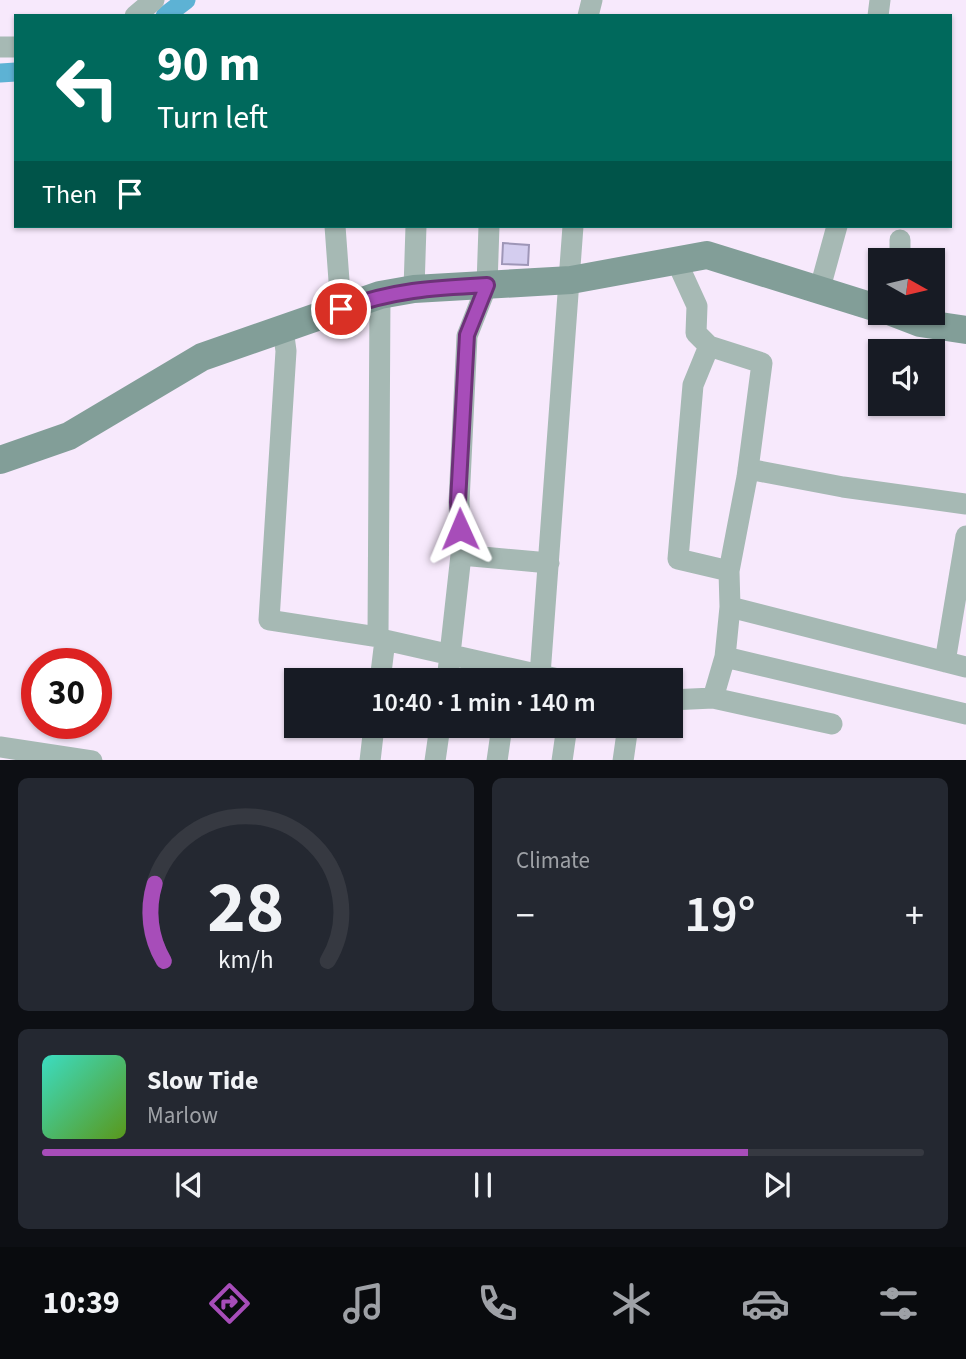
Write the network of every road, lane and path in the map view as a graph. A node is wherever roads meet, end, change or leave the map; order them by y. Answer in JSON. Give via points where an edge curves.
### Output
{"nodes":[{"id":1,"x":154,"y":0,"type":"edge"},
{"id":2,"x":137,"y":14,"type":"edge"},
{"id":3,"x":335,"y":228,"type":"edge"},
{"id":4,"x":416,"y":228,"type":"edge"},
{"id":5,"x":489,"y":228,"type":"edge"},
{"id":6,"x":573,"y":228,"type":"edge"},
{"id":7,"x":836,"y":228,"type":"edge"},
{"id":8,"x":676,"y":260,"type":"junction"},
{"id":9,"x":571,"y":279,"type":"junction"},
{"id":10,"x":487,"y":285,"type":"junction"},
{"id":11,"x":820,"y":288,"type":"junction"},
{"id":12,"x":414,"y":289,"type":"junction"},
{"id":13,"x":380,"y":295,"type":"junction"},
{"id":14,"x":868,"y":304,"type":"edge"},
{"id":15,"x":341,"y":309,"type":"junction"},
{"id":16,"x":940,"y":326,"type":"edge"},
{"id":17,"x":283,"y":329,"type":"junction"},
{"id":18,"x":966,"y":330,"type":"edge"},
{"id":19,"x":709,"y":346,"type":"junction"},
{"id":20,"x":0,"y":460,"type":"edge"},
{"id":21,"x":748,"y":469,"type":"junction"},
{"id":22,"x":966,"y":504,"type":"edge"},
{"id":23,"x":966,"y":536,"type":"edge"},
{"id":24,"x":461,"y":555,"type":"junction"},
{"id":25,"x":549,"y":563,"type":"junction"},
{"id":26,"x":729,"y":571,"type":"junction"},
{"id":27,"x":730,"y":607,"type":"junction"},
{"id":28,"x":382,"y":638,"type":"junction"},
{"id":29,"x":451,"y":656,"type":"junction"},
{"id":30,"x":725,"y":657,"type":"junction"},
{"id":31,"x":945,"y":662,"type":"junction"},
{"id":32,"x":966,"y":667,"type":"edge"},
{"id":33,"x":381,"y":668,"type":"edge"},
{"id":34,"x":449,"y":668,"type":"edge"},
{"id":35,"x":490,"y":668,"type":"edge"},
{"id":36,"x":541,"y":668,"type":"edge"},
{"id":37,"x":713,"y":698,"type":"junction"},
{"id":38,"x":683,"y":699,"type":"edge"},
{"id":39,"x":966,"y":714,"type":"edge"},
{"id":40,"x":832,"y":724,"type":"dead end"},
{"id":41,"x":373,"y":738,"type":"edge"},
{"id":42,"x":438,"y":738,"type":"edge"},
{"id":43,"x":500,"y":738,"type":"edge"},
{"id":44,"x":565,"y":738,"type":"edge"},
{"id":45,"x":626,"y":738,"type":"edge"},
{"id":46,"x":0,"y":747,"type":"edge"},
{"id":47,"x":85,"y":760,"type":"edge"},
{"id":48,"x":370,"y":760,"type":"edge"},
{"id":49,"x":435,"y":760,"type":"edge"},
{"id":50,"x":497,"y":760,"type":"edge"},
{"id":51,"x":562,"y":760,"type":"edge"},
{"id":52,"x":623,"y":760,"type":"edge"}],
"edges":[{"from":1,"to":2,"type":"street"},
{"from":3,"to":15,"type":"street"},
{"from":4,"to":12,"type":"street"},
{"from":5,"to":10,"type":"street"},
{"from":6,"to":9,"type":"street"},
{"from":7,"to":11,"type":"street"},
{"from":8,"to":9,"type":"street"},
{"from":8,"to":11,"type":"street","via":[[707,255]]},
{"from":8,"to":19,"type":"street","via":[[697,306],[696,333]]},
{"from":9,"to":10,"type":"street"},
{"from":9,"to":25,"type":"street"},
{"from":10,"to":12,"type":"street"},
{"from":10,"to":24,"type":"street","via":[[467,335],[458,502]]},
{"from":11,"to":14,"type":"street"},
{"from":12,"to":13,"type":"street"},
{"from":13,"to":15,"type":"street"},
{"from":13,"to":28,"type":"street"},
{"from":15,"to":17,"type":"street"},
{"from":16,"to":18,"type":"street"},
{"from":17,"to":20,"type":"street","via":[[202,357],[69,436]]},
{"from":17,"to":28,"type":"street","via":[[286,351],[270,620]]},
{"from":19,"to":21,"type":"street","via":[[762,363]]},
{"from":19,"to":26,"type":"street","via":[[694,386],[678,559]]},
{"from":21,"to":22,"type":"street"},
{"from":21,"to":26,"type":"street"},
{"from":23,"to":31,"type":"street"},
{"from":24,"to":25,"type":"street"},
{"from":24,"to":29,"type":"street"},
{"from":25,"to":36,"type":"street"},
{"from":26,"to":27,"type":"street"},
{"from":27,"to":30,"type":"street"},
{"from":27,"to":31,"type":"street"},
{"from":28,"to":29,"type":"street"},
{"from":28,"to":33,"type":"street"},
{"from":29,"to":34,"type":"street"},
{"from":29,"to":35,"type":"street"},
{"from":30,"to":37,"type":"street"},
{"from":30,"to":39,"type":"street"},
{"from":31,"to":32,"type":"street"},
{"from":37,"to":38,"type":"street"},
{"from":37,"to":40,"type":"street"},
{"from":41,"to":48,"type":"street"},
{"from":42,"to":49,"type":"street"},
{"from":43,"to":50,"type":"street"},
{"from":44,"to":51,"type":"street"},
{"from":45,"to":52,"type":"street"},
{"from":46,"to":47,"type":"street"}]}
